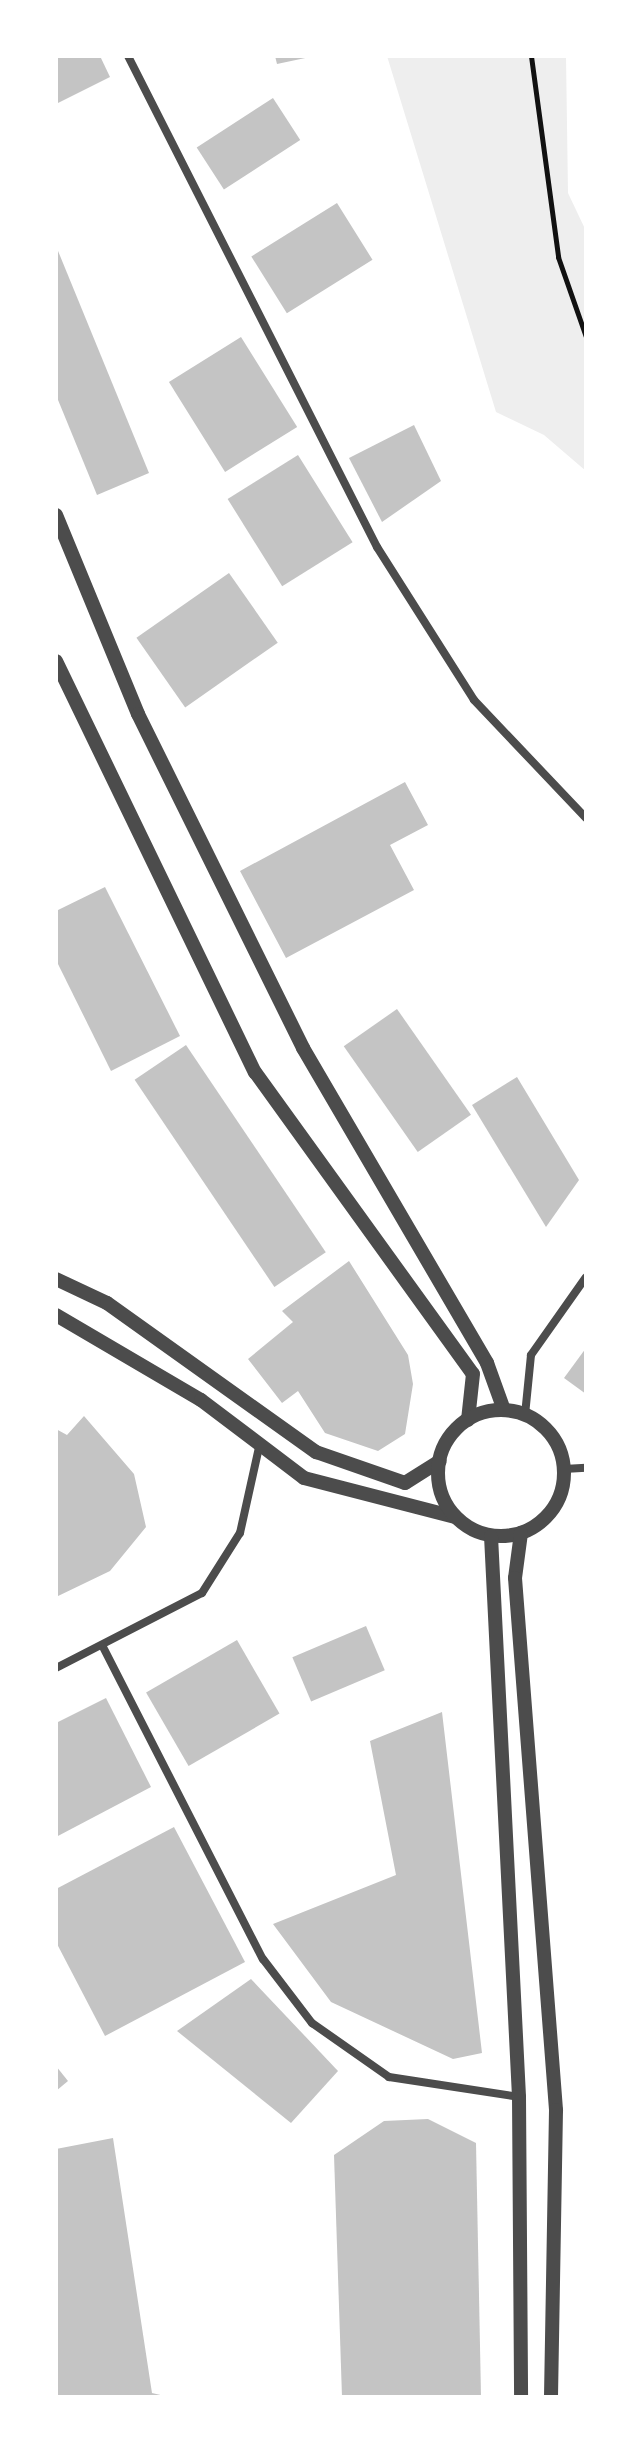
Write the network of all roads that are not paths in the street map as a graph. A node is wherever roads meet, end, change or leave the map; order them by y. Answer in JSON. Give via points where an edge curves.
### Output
{"nodes":[{"id":1,"x":128,"y":56,"type":"edge"},
{"id":2,"x":56,"y":515,"type":"edge"},
{"id":3,"x":56,"y":661,"type":"edge"},
{"id":4,"x":586,"y":818,"type":"edge"},
{"id":5,"x":586,"y":1277,"type":"edge"},
{"id":6,"x":56,"y":1279,"type":"edge"},
{"id":7,"x":56,"y":1315,"type":"edge"},
{"id":8,"x":504,"y":1410,"type":"junction"},
{"id":9,"x":525,"y":1415,"type":"junction"},
{"id":10,"x":468,"y":1420,"type":"junction"},
{"id":11,"x":259,"y":1447,"type":"junction"},
{"id":12,"x":440,"y":1461,"type":"junction"},
{"id":13,"x":586,"y":1468,"type":"edge"},
{"id":14,"x":564,"y":1469,"type":"junction"},
{"id":15,"x":455,"y":1517,"type":"junction"},
{"id":16,"x":521,"y":1533,"type":"junction"},
{"id":17,"x":491,"y":1536,"type":"junction"},
{"id":18,"x":102,"y":1645,"type":"junction"},
{"id":19,"x":56,"y":1668,"type":"edge"},
{"id":20,"x":519,"y":2097,"type":"junction"},
{"id":21,"x":521,"y":2397,"type":"edge"},
{"id":22,"x":551,"y":2397,"type":"edge"}],
"edges":[{"from":1,"to":4,"type":"street","via":[[377,547],[474,700]]},
{"from":2,"to":8,"type":"street","via":[[138,714],[296,1034],[487,1363]]},
{"from":3,"to":10,"type":"street","via":[[255,1072],[473,1374]]},
{"from":5,"to":9,"type":"street","via":[[531,1355]]},
{"from":6,"to":12,"type":"street","via":[[107,1303],[316,1452],[405,1483]]},
{"from":7,"to":11,"type":"street","via":[[201,1400]]},
{"from":8,"to":9,"type":"street"},
{"from":8,"to":10,"type":"street"},
{"from":9,"to":14,"type":"street","via":[[552,1436]]},
{"from":10,"to":12,"type":"street"},
{"from":11,"to":15,"type":"street","via":[[304,1478]]},
{"from":11,"to":18,"type":"street","via":[[240,1533],[202,1593]]},
{"from":12,"to":15,"type":"street","via":[[441,1491]]},
{"from":13,"to":14,"type":"street"},
{"from":14,"to":16,"type":"street","via":[[554,1508]]},
{"from":15,"to":17,"type":"street"},
{"from":16,"to":17,"type":"street"},
{"from":16,"to":22,"type":"street","via":[[515,1578],[556,2110]]},
{"from":17,"to":20,"type":"street"},
{"from":18,"to":19,"type":"street"},
{"from":18,"to":20,"type":"street","via":[[263,1959],[312,2023],[389,2077]]},
{"from":20,"to":21,"type":"street"}]}
